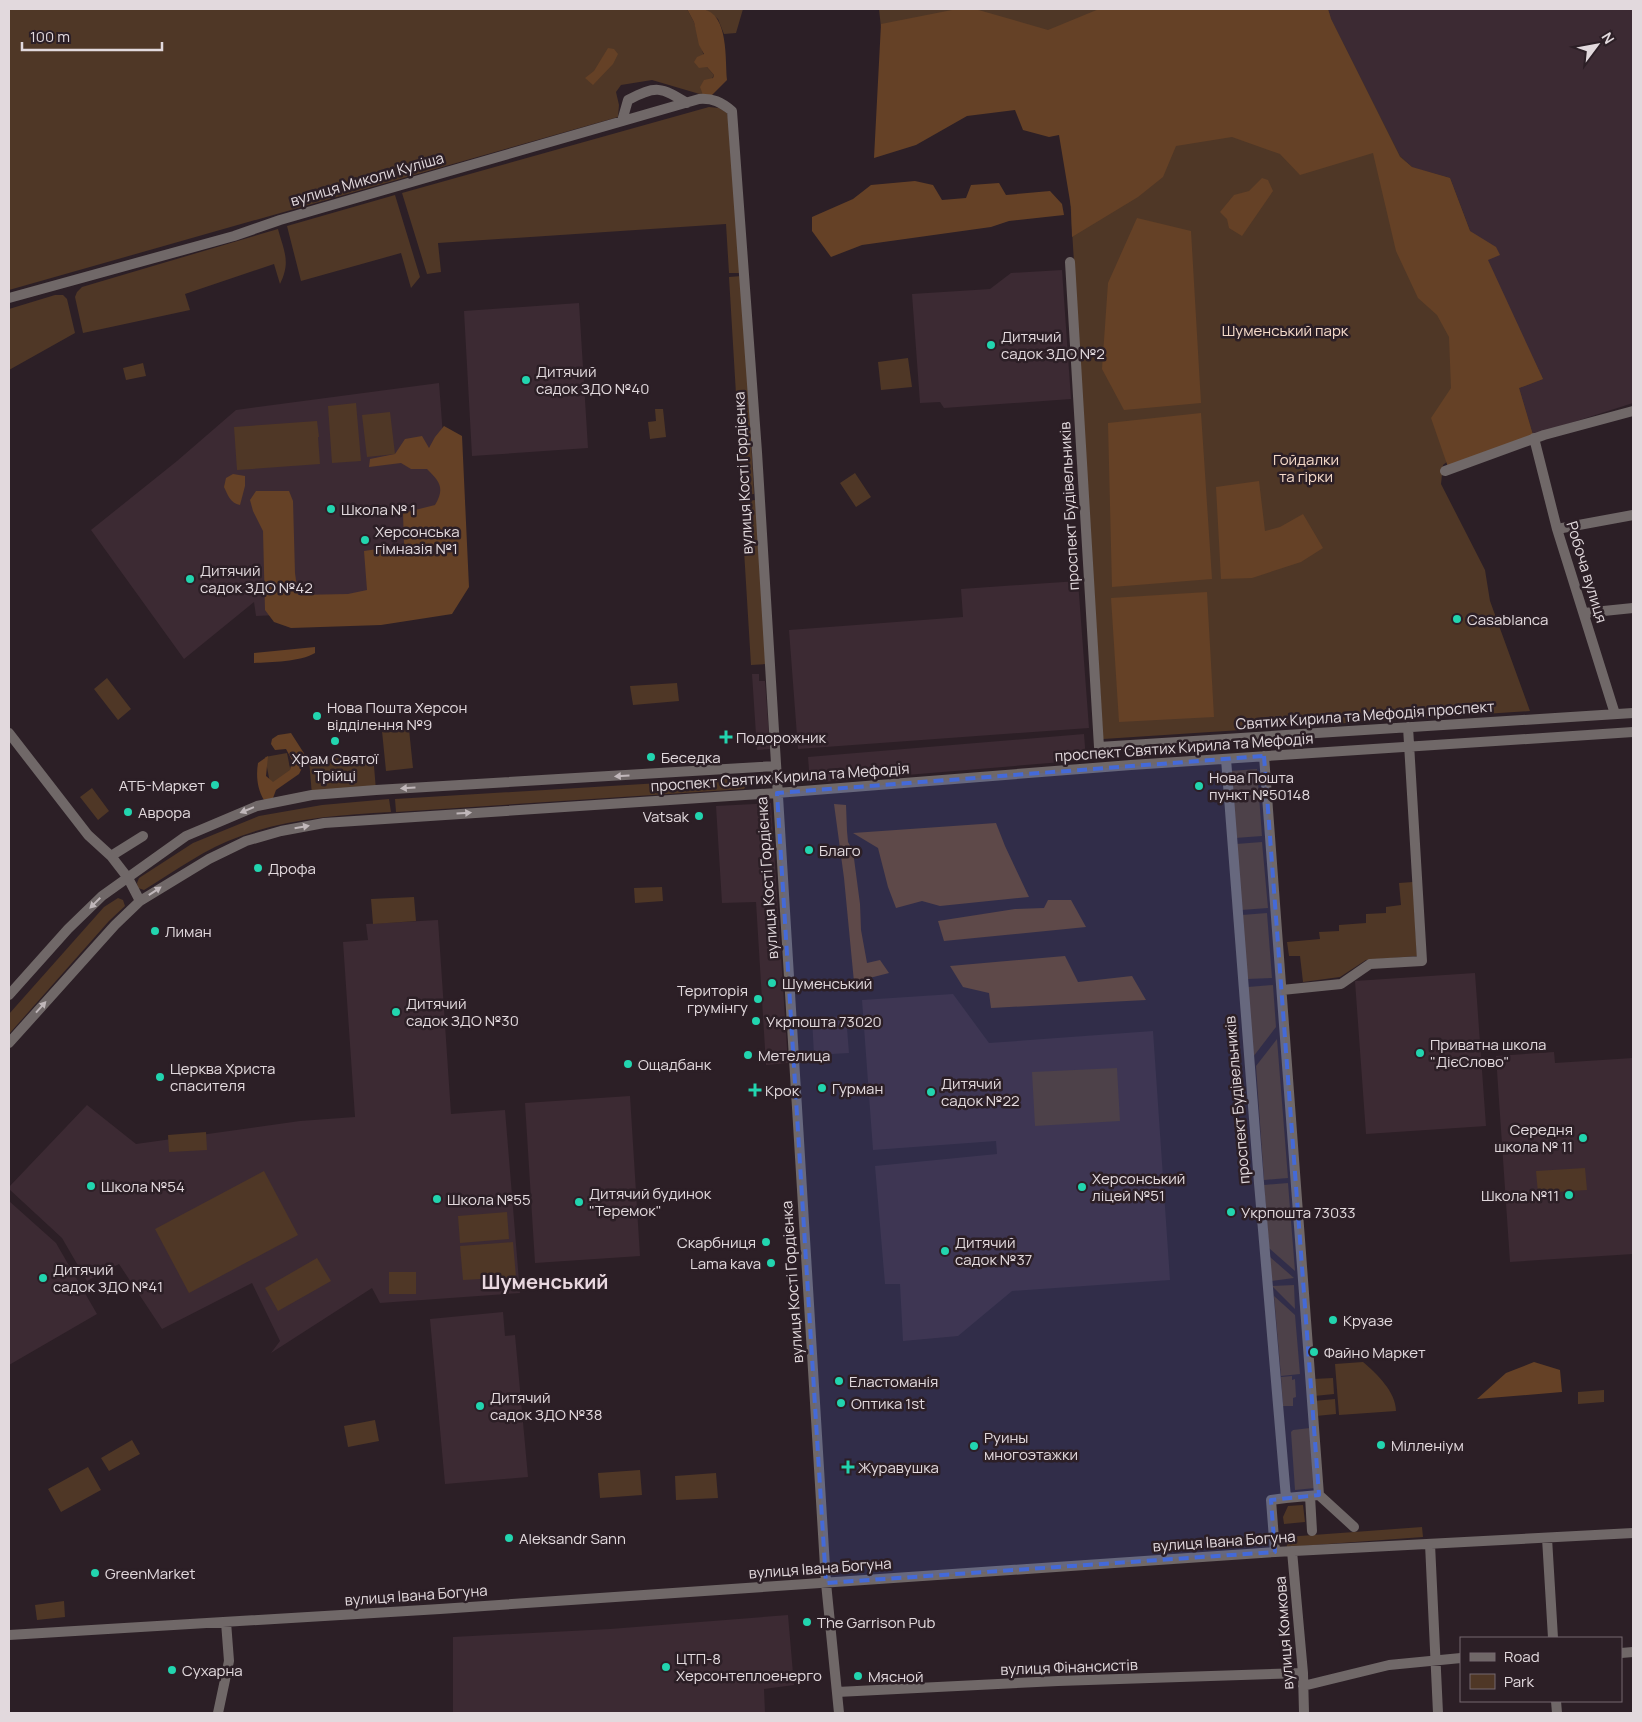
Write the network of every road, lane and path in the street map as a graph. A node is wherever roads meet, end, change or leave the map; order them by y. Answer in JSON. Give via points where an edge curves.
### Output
{"nodes":[{"id":1,"x":687,"y":103,"type":"junction"},
{"id":2,"x":732,"y":111,"type":"joint"},
{"id":3,"x":622,"y":121,"type":"junction"},
{"id":4,"x":1070,"y":262,"type":"dead end"},
{"id":5,"x":9,"y":298,"type":"edge"},
{"id":6,"x":1633,"y":411,"type":"edge"},
{"id":7,"x":1534,"y":438,"type":"junction"},
{"id":8,"x":1445,"y":471,"type":"dead end"},
{"id":9,"x":1633,"y":515,"type":"edge"},
{"id":10,"x":1557,"y":529,"type":"junction"},
{"id":11,"x":1633,"y":608,"type":"edge"},
{"id":12,"x":1584,"y":613,"type":"junction"},
{"id":13,"x":1633,"y":713,"type":"edge"},
{"id":14,"x":1615,"y":714,"type":"junction"},
{"id":15,"x":1408,"y":727,"type":"junction"},
{"id":16,"x":1633,"y":732,"type":"edge"},
{"id":17,"x":9,"y":733,"type":"edge"},
{"id":18,"x":1409,"y":746,"type":"junction"},
{"id":19,"x":1099,"y":747,"type":"joint"},
{"id":20,"x":1264,"y":756,"type":"junction"},
{"id":21,"x":1226,"y":759,"type":"junction"},
{"id":22,"x":776,"y":766,"type":"junction"},
{"id":23,"x":777,"y":793,"type":"junction"},
{"id":24,"x":142,"y":836,"type":"dead end"},
{"id":25,"x":111,"y":856,"type":"junction"},
{"id":26,"x":128,"y":878,"type":"junction"},
{"id":27,"x":140,"y":901,"type":"junction"},
{"id":28,"x":1282,"y":990,"type":"junction"},
{"id":29,"x":9,"y":995,"type":"edge"},
{"id":30,"x":9,"y":1043,"type":"edge"},
{"id":31,"x":1314,"y":1496,"type":"junction"},
{"id":32,"x":1286,"y":1498,"type":"junction"},
{"id":33,"x":1354,"y":1527,"type":"dead end"},
{"id":34,"x":1312,"y":1530,"type":"dead end"},
{"id":35,"x":1633,"y":1533,"type":"edge"},
{"id":36,"x":1547,"y":1538,"type":"junction"},
{"id":37,"x":1430,"y":1544,"type":"junction"},
{"id":38,"x":1292,"y":1551,"type":"junction"},
{"id":39,"x":1275,"y":1552,"type":"junction"},
{"id":40,"x":826,"y":1582,"type":"junction"},
{"id":41,"x":226,"y":1622,"type":"junction"},
{"id":42,"x":9,"y":1635,"type":"edge"},
{"id":43,"x":1553,"y":1637,"type":"edge"},
{"id":44,"x":1460,"y":1658,"type":"edge"},
{"id":45,"x":1435,"y":1659,"type":"junction"},
{"id":46,"x":1302,"y":1673,"type":"junction"},
{"id":47,"x":1303,"y":1686,"type":"junction"},
{"id":48,"x":837,"y":1692,"type":"junction"},
{"id":49,"x":218,"y":1713,"type":"edge"},
{"id":50,"x":840,"y":1713,"type":"edge"},
{"id":51,"x":1304,"y":1713,"type":"edge"},
{"id":52,"x":1438,"y":1713,"type":"edge"}],
"edges":[{"from":1,"to":2,"type":"street","name":"вулиця Миколи Куліша","via":[[708,98]]},
{"from":1,"to":3,"type":"street","name":"вулиця Миколи Куліша"},
{"from":1,"to":3,"type":"street","via":[[665,90],[645,90],[628,100]]},
{"from":2,"to":22,"type":"street","name":"вулиця Кості Гордієнка"},
{"from":3,"to":5,"type":"street","name":"вулиця Миколи Куліша","via":[[234,236]]},
{"from":4,"to":19,"type":"street","name":"проспект Будівельників"},
{"from":6,"to":7,"type":"street"},
{"from":7,"to":8,"type":"street"},
{"from":7,"to":10,"type":"street","name":"Робоча вулиця"},
{"from":9,"to":10,"type":"street"},
{"from":10,"to":12,"type":"street","name":"Робоча вулиця"},
{"from":11,"to":12,"type":"street"},
{"from":12,"to":14,"type":"street","name":"Робоча вулиця"},
{"from":13,"to":14,"type":"street","name":"Святих Кирила та Мефодія проспект"},
{"from":14,"to":15,"type":"street","name":"Святих Кирила та Мефодія проспект"},
{"from":15,"to":18,"type":"street"},
{"from":15,"to":19,"type":"street","name":"Святих Кирила та Мефодія проспект"},
{"from":16,"to":18,"type":"street","name":"проспект Святих Кирила та Мефодія"},
{"from":17,"to":25,"type":"street","via":[[88,835]]},
{"from":18,"to":20,"type":"street","name":"проспект Святих Кирила та Мефодія"},
{"from":18,"to":28,"type":"street","via":[[1422,961],[1370,964],[1341,984]]},
{"from":20,"to":21,"type":"street","name":"проспект Святих Кирила та Мефодія"},
{"from":20,"to":28,"type":"street"},
{"from":21,"to":23,"type":"street","name":"проспект Святих Кирила та Мефодія"},
{"from":21,"to":32,"type":"street","name":"проспект Будівельників"},
{"from":22,"to":23,"type":"street","name":"вулиця Кості Гордієнка"},
{"from":22,"to":26,"type":"street","name":"проспект Святих Кирила та Мефодія","one_way":true,"via":[[312,795],[257,806],[186,836]]},
{"from":27,"to":23,"type":"street","name":"проспект Святих Кирила та Мефодія","one_way":true,"via":[[209,859],[246,841],[281,831],[324,824]]},
{"from":23,"to":40,"type":"street","name":"вулиця Кості Гордієнка"},
{"from":24,"to":25,"type":"street"},
{"from":25,"to":26,"type":"street"},
{"from":26,"to":27,"type":"street"},
{"from":26,"to":29,"type":"street","name":"проспект Святих Кирила та Мефодія","one_way":true,"via":[[102,896],[68,929]]},
{"from":30,"to":27,"type":"street","name":"проспект Святих Кирила та Мефодія","one_way":true},
{"from":28,"to":31,"type":"street"},
{"from":31,"to":32,"type":"street"},
{"from":31,"to":33,"type":"street"},
{"from":31,"to":34,"type":"street"},
{"from":32,"to":39,"type":"street","via":[[1271,1500]]},
{"from":35,"to":36,"type":"street","name":"вулиця Івана Богуна"},
{"from":36,"to":37,"type":"street","name":"вулиця Івана Богуна"},
{"from":36,"to":43,"type":"street"},
{"from":37,"to":38,"type":"street","name":"вулиця Івана Богуна"},
{"from":37,"to":45,"type":"street"},
{"from":38,"to":39,"type":"street","name":"вулиця Івана Богуна"},
{"from":38,"to":46,"type":"street","name":"вулиця Комкова"},
{"from":39,"to":40,"type":"street","name":"вулиця Івана Богуна"},
{"from":40,"to":41,"type":"street","name":"вулиця Івана Богуна"},
{"from":40,"to":48,"type":"street","name":"вулиця Кості Гордієнка"},
{"from":41,"to":42,"type":"street","name":"вулиця Івана Богуна"},
{"from":41,"to":49,"type":"street","via":[[229,1661]]},
{"from":44,"to":45,"type":"street"},
{"from":45,"to":47,"type":"street","via":[[1389,1665]]},
{"from":45,"to":52,"type":"street"},
{"from":46,"to":47,"type":"street","name":"вулиця Комкова"},
{"from":46,"to":48,"type":"street","name":"вулиця Фінансистів"},
{"from":47,"to":51,"type":"street","name":"вулиця Комкова"},
{"from":48,"to":50,"type":"street"}]}
